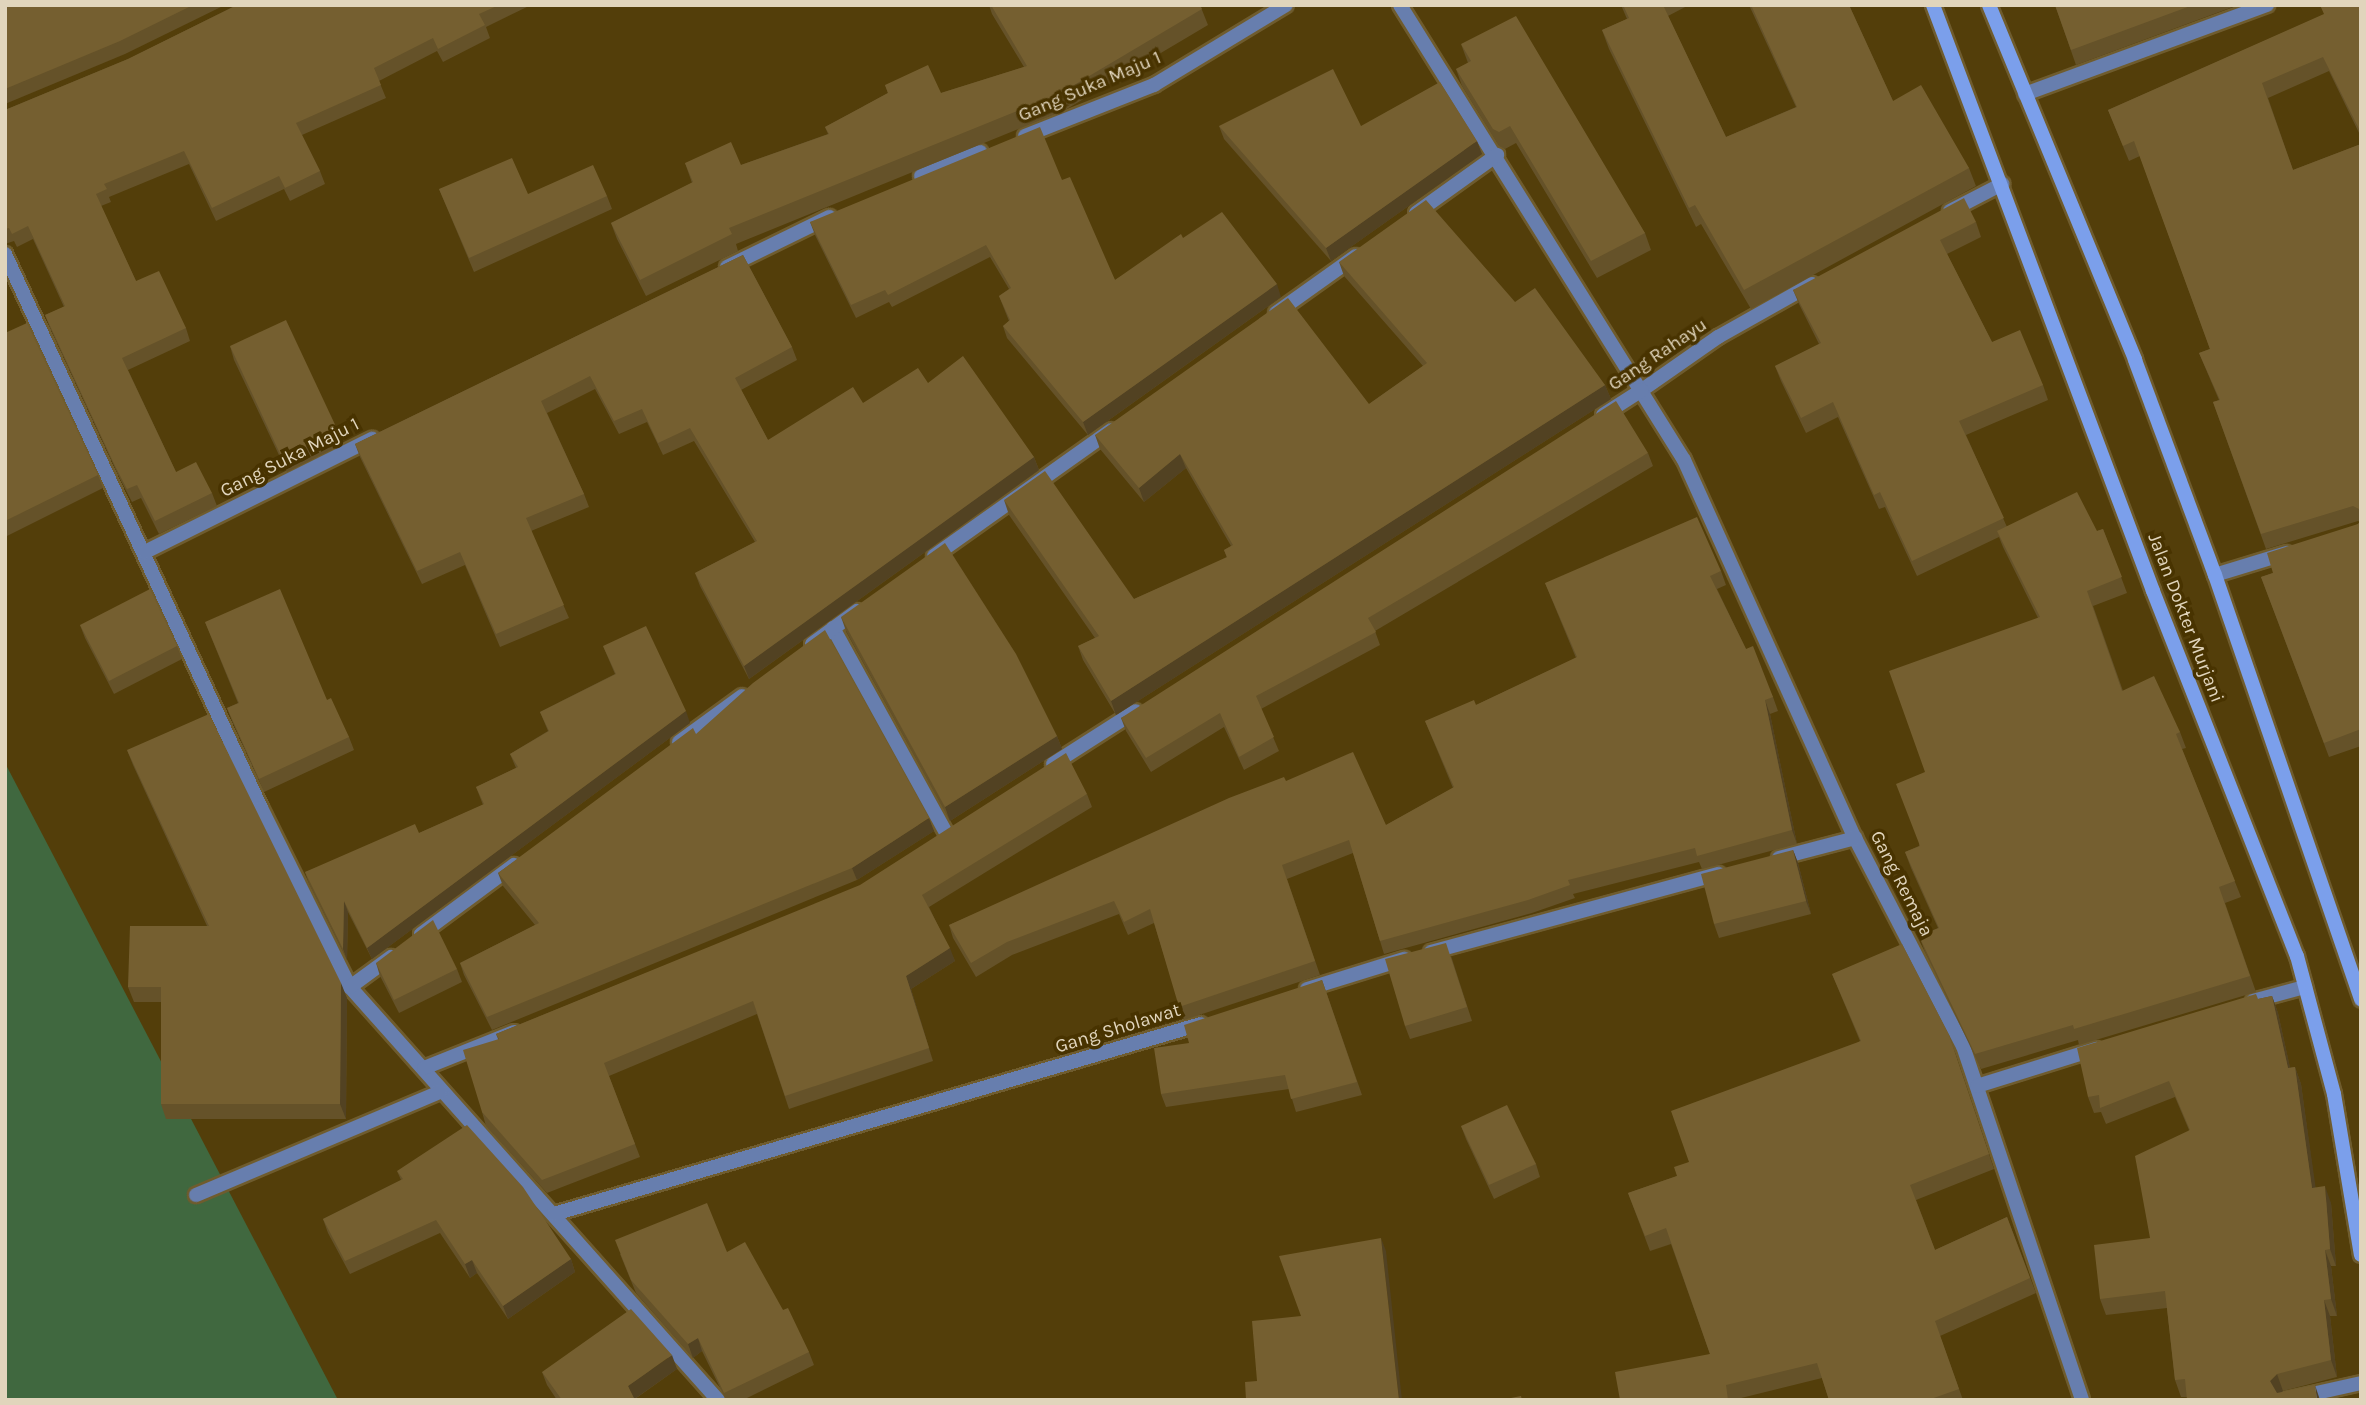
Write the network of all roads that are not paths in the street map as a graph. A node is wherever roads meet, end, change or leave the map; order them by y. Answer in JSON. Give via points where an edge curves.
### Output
{"nodes":[{"id":1,"x":1286,"y":5,"type":"edge"},
{"id":2,"x":1400,"y":5,"type":"edge"},
{"id":3,"x":1933,"y":5,"type":"edge"},
{"id":4,"x":1989,"y":5,"type":"edge"},
{"id":5,"x":2267,"y":5,"type":"edge"},
{"id":6,"x":2025,"y":94,"type":"junction"},
{"id":7,"x":1497,"y":155,"type":"junction"},
{"id":8,"x":909,"y":181,"type":"edge"},
{"id":9,"x":2002,"y":184,"type":"junction"},
{"id":10,"x":847,"y":208,"type":"edge"},
{"id":11,"x":1407,"y":219,"type":"edge"},
{"id":12,"x":1931,"y":221,"type":"edge"},
{"id":13,"x":1373,"y":243,"type":"edge"},
{"id":14,"x":5,"y":254,"type":"edge"},
{"id":15,"x":709,"y":276,"type":"edge"},
{"id":16,"x":1826,"y":276,"type":"edge"},
{"id":17,"x":1261,"y":324,"type":"edge"},
{"id":18,"x":1642,"y":390,"type":"junction"},
{"id":19,"x":1126,"y":420,"type":"edge"},
{"id":20,"x":1595,"y":420,"type":"edge"},
{"id":21,"x":383,"y":433,"type":"edge"},
{"id":22,"x":2308,"y":546,"type":"edge"},
{"id":23,"x":145,"y":552,"type":"junction"},
{"id":24,"x":923,"y":564,"type":"edge"},
{"id":25,"x":2215,"y":575,"type":"junction"},
{"id":26,"x":867,"y":604,"type":"edge"},
{"id":27,"x":833,"y":628,"type":"junction"},
{"id":28,"x":799,"y":653,"type":"edge"},
{"id":29,"x":754,"y":687,"type":"edge"},
{"id":30,"x":1147,"y":704,"type":"edge"},
{"id":31,"x":665,"y":753,"type":"edge"},
{"id":32,"x":1035,"y":776,"type":"edge"},
{"id":33,"x":946,"y":833,"type":"edge"},
{"id":34,"x":1855,"y":838,"type":"junction"},
{"id":35,"x":530,"y":853,"type":"edge"},
{"id":36,"x":1762,"y":863,"type":"edge"},
{"id":37,"x":1735,"y":870,"type":"edge"},
{"id":38,"x":350,"y":987,"type":"junction"},
{"id":39,"x":2305,"y":987,"type":"junction"},
{"id":40,"x":1296,"y":993,"type":"edge"},
{"id":41,"x":2361,"y":1000,"type":"edge"},
{"id":42,"x":2240,"y":1005,"type":"edge"},
{"id":43,"x":1217,"y":1019,"type":"edge"},
{"id":44,"x":525,"y":1027,"type":"edge"},
{"id":45,"x":2110,"y":1045,"type":"edge"},
{"id":46,"x":424,"y":1068,"type":"junction"},
{"id":47,"x":1977,"y":1086,"type":"junction"},
{"id":48,"x":440,"y":1092,"type":"junction"},
{"id":49,"x":196,"y":1195,"type":"dead end"},
{"id":50,"x":554,"y":1214,"type":"junction"},
{"id":51,"x":2361,"y":1255,"type":"edge"},
{"id":52,"x":2361,"y":1383,"type":"edge"},
{"id":53,"x":718,"y":1400,"type":"edge"},
{"id":54,"x":2081,"y":1400,"type":"edge"},
{"id":55,"x":2285,"y":1400,"type":"edge"}],
"edges":[{"from":1,"to":8,"type":"street","name":"Gang Suka Maju 1","via":[[1154,85]]},
{"from":2,"to":7,"type":"street","name":"Gang Remaja"},
{"from":3,"to":9,"type":"main road","name":"Jalan Dokter Murjani"},
{"from":4,"to":6,"type":"main road","name":"Jalan Dokter Murjani"},
{"from":5,"to":6,"type":"street"},
{"from":6,"to":25,"type":"main road","name":"Jalan Dokter Murjani","via":[[2135,360]]},
{"from":7,"to":11,"type":"street"},
{"from":7,"to":18,"type":"street","name":"Gang Remaja"},
{"from":9,"to":12,"type":"street"},
{"from":9,"to":39,"type":"main road","name":"Jalan Dokter Murjani"},
{"from":10,"to":15,"type":"street"},
{"from":13,"to":17,"type":"street"},
{"from":14,"to":23,"type":"street"},
{"from":16,"to":18,"type":"street","name":"Gang Rahayu","via":[[1718,337]]},
{"from":18,"to":20,"type":"street","name":"Gang Rahayu"},
{"from":18,"to":34,"type":"street","name":"Gang Remaja","via":[[1684,460]]},
{"from":19,"to":24,"type":"street"},
{"from":21,"to":23,"type":"street","name":"Gang Suka Maju 1"},
{"from":22,"to":25,"type":"street"},
{"from":23,"to":38,"type":"street","via":[[261,808]]},
{"from":25,"to":41,"type":"main road","name":"Jalan Dokter Murjani"},
{"from":26,"to":27,"type":"street"},
{"from":27,"to":28,"type":"street"},
{"from":27,"to":33,"type":"street"},
{"from":29,"to":31,"type":"street"},
{"from":30,"to":32,"type":"street"},
{"from":34,"to":36,"type":"street"},
{"from":34,"to":47,"type":"street","name":"Gang Remaja","via":[[1963,1046]]},
{"from":35,"to":38,"type":"street"},
{"from":37,"to":40,"type":"street","via":[[1374,967]]},
{"from":38,"to":46,"type":"street"},
{"from":39,"to":42,"type":"street"},
{"from":39,"to":51,"type":"main road","name":"Jalan Dokter Murjani","via":[[2334,1094]]},
{"from":43,"to":50,"type":"street","name":"Gang Sholawat"},
{"from":44,"to":46,"type":"street"},
{"from":45,"to":47,"type":"street"},
{"from":46,"to":48,"type":"street"},
{"from":47,"to":54,"type":"street","name":"Gang Remaja"},
{"from":48,"to":49,"type":"street"},
{"from":48,"to":50,"type":"street"},
{"from":50,"to":53,"type":"street"},
{"from":52,"to":55,"type":"street"}]}
